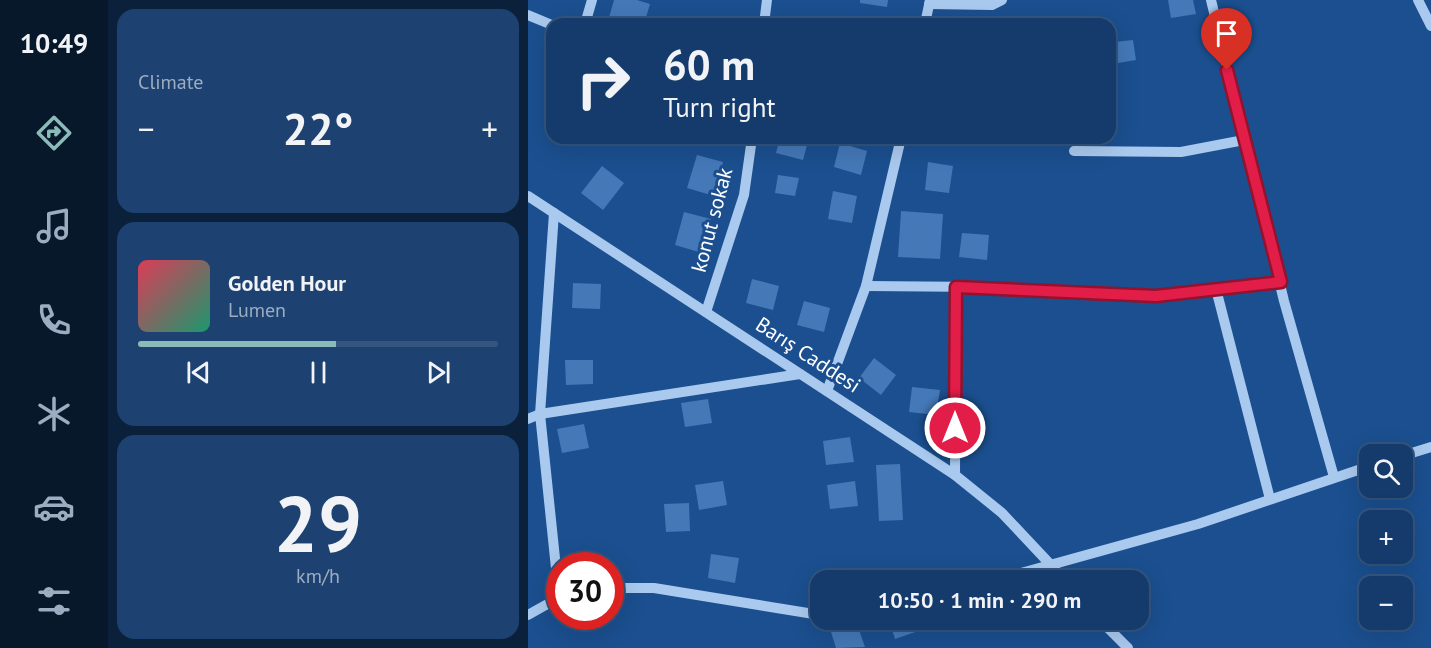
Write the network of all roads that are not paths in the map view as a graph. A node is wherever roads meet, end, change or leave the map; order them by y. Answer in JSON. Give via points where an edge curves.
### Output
{"nodes":[{"id":1,"x":592,"y":0,"type":"edge"},
{"id":2,"x":767,"y":0,"type":"edge"},
{"id":3,"x":1002,"y":0,"type":"edge"},
{"id":4,"x":1210,"y":0,"type":"edge"},
{"id":5,"x":1419,"y":0,"type":"edge"},
{"id":6,"x":929,"y":2,"type":"edge"},
{"id":7,"x":528,"y":15,"type":"edge"},
{"id":8,"x":587,"y":18,"type":"edge"},
{"id":9,"x":765,"y":18,"type":"edge"},
{"id":10,"x":926,"y":18,"type":"edge"},
{"id":11,"x":546,"y":22,"type":"edge"},
{"id":12,"x":1431,"y":26,"type":"edge"},
{"id":13,"x":1244,"y":140,"type":"junction"},
{"id":14,"x":751,"y":144,"type":"edge"},
{"id":15,"x":900,"y":144,"type":"edge"},
{"id":16,"x":1074,"y":151,"type":"dead end"},
{"id":17,"x":528,"y":196,"type":"edge"},
{"id":18,"x":554,"y":213,"type":"junction"},
{"id":19,"x":1281,"y":282,"type":"junction"},
{"id":20,"x":866,"y":286,"type":"junction"},
{"id":21,"x":956,"y":287,"type":"junction"},
{"id":22,"x":1216,"y":289,"type":"junction"},
{"id":23,"x":706,"y":312,"type":"junction"},
{"id":24,"x":800,"y":374,"type":"junction"},
{"id":25,"x":827,"y":391,"type":"junction"},
{"id":26,"x":540,"y":414,"type":"junction"},
{"id":27,"x":528,"y":419,"type":"edge"},
{"id":28,"x":1431,"y":447,"type":"edge"},
{"id":29,"x":1413,"y":453,"type":"edge"},
{"id":30,"x":1359,"y":469,"type":"edge"},
{"id":31,"x":955,"y":475,"type":"junction"},
{"id":32,"x":1334,"y":477,"type":"junction"},
{"id":33,"x":1270,"y":499,"type":"junction"},
{"id":34,"x":554,"y":552,"type":"edge"},
{"id":35,"x":1052,"y":566,"type":"junction"},
{"id":36,"x":1036,"y":570,"type":"edge"},
{"id":37,"x":1056,"y":570,"type":"edge"},
{"id":38,"x":624,"y":588,"type":"edge"},
{"id":39,"x":546,"y":605,"type":"edge"},
{"id":40,"x":810,"y":613,"type":"edge"},
{"id":41,"x":528,"y":615,"type":"edge"},
{"id":42,"x":1110,"y":630,"type":"edge"},
{"id":43,"x":1128,"y":648,"type":"edge"}],
"edges":[{"from":1,"to":8,"type":"street"},
{"from":2,"to":9,"type":"street"},
{"from":3,"to":6,"type":"street","via":[[992,5]]},
{"from":4,"to":13,"type":"street"},
{"from":5,"to":12,"type":"street"},
{"from":6,"to":10,"type":"street"},
{"from":7,"to":11,"type":"street"},
{"from":13,"to":16,"type":"street","via":[[1181,152]]},
{"from":13,"to":19,"type":"street"},
{"from":14,"to":23,"type":"street","name":"konut sokak","via":[[744,195]]},
{"from":15,"to":20,"type":"street"},
{"from":17,"to":18,"type":"street","name":"Barış Caddesi"},
{"from":18,"to":23,"type":"street","name":"Barış Caddesi"},
{"from":18,"to":26,"type":"street"},
{"from":19,"to":22,"type":"street"},
{"from":19,"to":32,"type":"street"},
{"from":20,"to":21,"type":"street"},
{"from":20,"to":25,"type":"street"},
{"from":21,"to":22,"type":"street","via":[[1156,296]]},
{"from":21,"to":31,"type":"street"},
{"from":22,"to":33,"type":"street"},
{"from":23,"to":24,"type":"street","name":"Barış Caddesi"},
{"from":24,"to":25,"type":"street","name":"Barış Caddesi"},
{"from":24,"to":26,"type":"street"},
{"from":25,"to":31,"type":"street","name":"Barış Caddesi"},
{"from":26,"to":27,"type":"street"},
{"from":26,"to":34,"type":"street"},
{"from":28,"to":29,"type":"street"},
{"from":30,"to":32,"type":"street"},
{"from":31,"to":35,"type":"street","name":"Barış Caddesi","via":[[1002,513]]},
{"from":32,"to":33,"type":"street"},
{"from":33,"to":35,"type":"street"},
{"from":35,"to":36,"type":"street"},
{"from":35,"to":37,"type":"street","name":"Barış Caddesi"},
{"from":38,"to":40,"type":"street","via":[[654,588]]},
{"from":39,"to":41,"type":"street"},
{"from":42,"to":43,"type":"street"}]}
